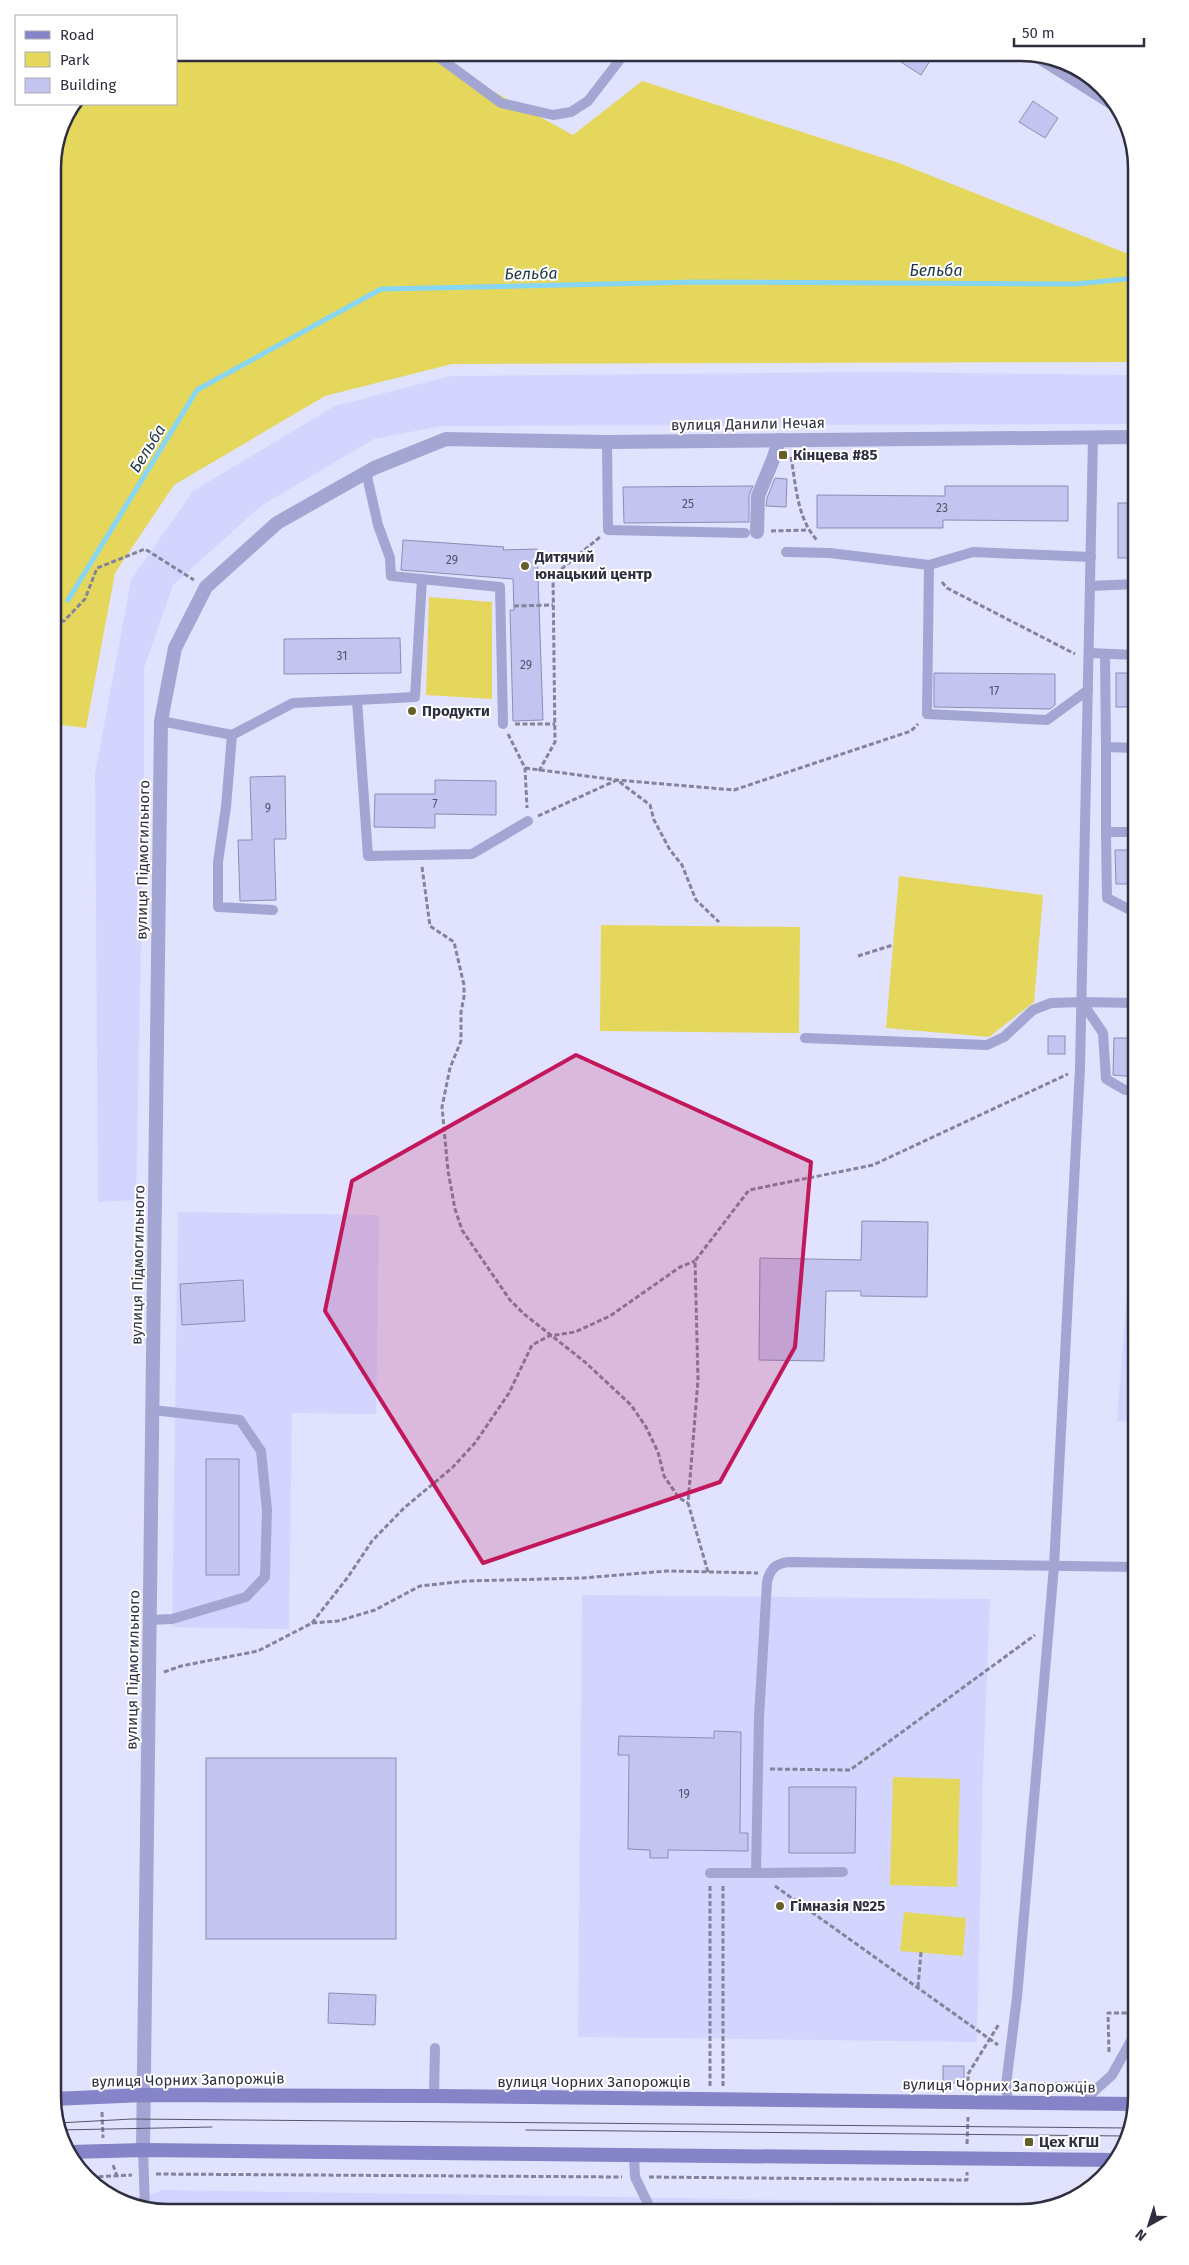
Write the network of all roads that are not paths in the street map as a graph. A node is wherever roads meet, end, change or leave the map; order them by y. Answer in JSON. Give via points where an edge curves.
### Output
{"nodes":[{"id":1,"x":444,"y":61,"type":"edge"},
{"id":2,"x":619,"y":61,"type":"edge"},
{"id":3,"x":1056,"y":67,"type":"edge"},
{"id":4,"x":1099,"y":94,"type":"edge"},
{"id":5,"x":1094,"y":437,"type":"junction"},
{"id":6,"x":1128,"y":437,"type":"edge"},
{"id":7,"x":783,"y":440,"type":"junction"},
{"id":8,"x":607,"y":442,"type":"junction"},
{"id":9,"x":366,"y":472,"type":"junction"},
{"id":10,"x":751,"y":532,"type":"joint"},
{"id":11,"x":786,"y":552,"type":"dead end"},
{"id":12,"x":1091,"y":557,"type":"junction"},
{"id":13,"x":929,"y":564,"type":"junction"},
{"id":14,"x":422,"y":579,"type":"junction"},
{"id":15,"x":1128,"y":584,"type":"edge"},
{"id":16,"x":1090,"y":586,"type":"junction"},
{"id":17,"x":1105,"y":654,"type":"junction"},
{"id":18,"x":1128,"y":655,"type":"edge"},
{"id":19,"x":1089,"y":657,"type":"junction"},
{"id":20,"x":1088,"y":690,"type":"junction"},
{"id":21,"x":357,"y":700,"type":"junction"},
{"id":22,"x":161,"y":721,"type":"junction"},
{"id":23,"x":503,"y":724,"type":"road end"},
{"id":24,"x":232,"y":735,"type":"junction"},
{"id":25,"x":1106,"y":746,"type":"junction"},
{"id":26,"x":1128,"y":747,"type":"edge"},
{"id":27,"x":528,"y":821,"type":"road end"},
{"id":28,"x":1106,"y":832,"type":"junction"},
{"id":29,"x":1128,"y":832,"type":"edge"},
{"id":30,"x":1128,"y":909,"type":"edge"},
{"id":31,"x":273,"y":910,"type":"dead end"},
{"id":32,"x":1082,"y":1002,"type":"junction"},
{"id":33,"x":1128,"y":1003,"type":"edge"},
{"id":34,"x":805,"y":1038,"type":"dead end"},
{"id":35,"x":1128,"y":1090,"type":"edge"},
{"id":36,"x":153,"y":1410,"type":"junction"},
{"id":37,"x":1054,"y":1566,"type":"junction"},
{"id":38,"x":1128,"y":1567,"type":"edge"},
{"id":39,"x":150,"y":1620,"type":"junction"},
{"id":40,"x":843,"y":1872,"type":"dead end"},
{"id":41,"x":710,"y":1873,"type":"road end"},
{"id":42,"x":756,"y":1873,"type":"junction"},
{"id":43,"x":1128,"y":2046,"type":"edge"},
{"id":44,"x":435,"y":2048,"type":"dead end"},
{"id":45,"x":144,"y":2095,"type":"junction"},
{"id":46,"x":434,"y":2096,"type":"junction"},
{"id":47,"x":61,"y":2099,"type":"edge"},
{"id":48,"x":1008,"y":2102,"type":"junction"},
{"id":49,"x":1081,"y":2104,"type":"junction"},
{"id":50,"x":1128,"y":2104,"type":"edge"},
{"id":51,"x":143,"y":2150,"type":"junction"},
{"id":52,"x":77,"y":2152,"type":"edge"},
{"id":53,"x":634,"y":2155,"type":"junction"},
{"id":54,"x":1107,"y":2160,"type":"edge"},
{"id":55,"x":145,"y":2201,"type":"edge"},
{"id":56,"x":648,"y":2204,"type":"edge"}],
"edges":[{"from":1,"to":2,"type":"lane","via":[[501,103],[553,115],[571,112],[588,101]]},
{"from":3,"to":4,"type":"street"},
{"from":5,"to":6,"type":"street","name":"вулиця Данили Нечая"},
{"from":5,"to":7,"type":"street","name":"вулиця Данили Нечая"},
{"from":5,"to":12,"type":"lane"},
{"from":7,"to":8,"type":"street","name":"вулиця Данили Нечая"},
{"from":7,"to":10,"type":"street","via":[[758,496]]},
{"from":8,"to":9,"type":"street","name":"вулиця Данили Нечая","via":[[446,439]]},
{"from":8,"to":10,"type":"lane","via":[[608,530]]},
{"from":9,"to":14,"type":"lane","via":[[378,525],[390,558],[391,576]]},
{"from":9,"to":22,"type":"street","name":"вулиця Підмогильного","via":[[277,523],[206,587],[175,648]]},
{"from":11,"to":13,"type":"lane","via":[[830,553]]},
{"from":12,"to":13,"type":"lane","via":[[973,552]]},
{"from":12,"to":16,"type":"lane"},
{"from":13,"to":20,"type":"lane","via":[[927,714],[1047,720]]},
{"from":14,"to":21,"type":"lane","via":[[415,697]]},
{"from":14,"to":23,"type":"lane","via":[[500,587]]},
{"from":15,"to":16,"type":"lane"},
{"from":16,"to":19,"type":"lane"},
{"from":17,"to":18,"type":"lane"},
{"from":17,"to":19,"type":"lane"},
{"from":17,"to":25,"type":"lane"},
{"from":19,"to":20,"type":"lane"},
{"from":20,"to":32,"type":"lane"},
{"from":21,"to":24,"type":"lane","via":[[293,702]]},
{"from":21,"to":27,"type":"lane","via":[[368,856],[472,854]]},
{"from":22,"to":24,"type":"lane"},
{"from":22,"to":36,"type":"street","name":"вулиця Підмогильного"},
{"from":24,"to":31,"type":"lane","via":[[218,862],[218,907]]},
{"from":25,"to":26,"type":"lane"},
{"from":25,"to":28,"type":"lane"},
{"from":28,"to":29,"type":"lane"},
{"from":28,"to":30,"type":"lane","via":[[1107,898]]},
{"from":32,"to":33,"type":"lane"},
{"from":32,"to":34,"type":"lane","via":[[1051,1003],[1033,1010],[1004,1037],[987,1045]]},
{"from":32,"to":35,"type":"lane","via":[[1103,1033],[1106,1079]]},
{"from":32,"to":37,"type":"lane"},
{"from":36,"to":39,"type":"street","name":"вулиця Підмогильного"},
{"from":36,"to":39,"type":"lane","via":[[240,1420],[261,1451],[266,1510],[265,1577],[246,1597],[172,1619]]},
{"from":37,"to":38,"type":"lane"},
{"from":37,"to":42,"type":"lane","via":[[788,1562],[775,1566],[769,1573],[760,1708]]},
{"from":37,"to":48,"type":"lane","via":[[1017,1997],[1006,2085]]},
{"from":39,"to":45,"type":"street","name":"вулиця Підмогильного"},
{"from":40,"to":42,"type":"lane"},
{"from":41,"to":42,"type":"lane"},
{"from":43,"to":49,"type":"lane","via":[[1112,2076]]},
{"from":44,"to":46,"type":"lane"},
{"from":45,"to":46,"type":"main road","name":"вулиця Чорних Запорожців"},
{"from":45,"to":47,"type":"main road","name":"вулиця Чорних Запорожців"},
{"from":45,"to":51,"type":"street","name":"вулиця Підмогильного"},
{"from":46,"to":48,"type":"main road","name":"вулиця Чорних Запорожців"},
{"from":48,"to":49,"type":"main road","name":"вулиця Чорних Запорожців"},
{"from":49,"to":50,"type":"main road","name":"вулиця Чорних Запорожців"},
{"from":51,"to":52,"type":"main road"},
{"from":51,"to":53,"type":"main road"},
{"from":51,"to":55,"type":"lane"},
{"from":53,"to":54,"type":"main road"},
{"from":53,"to":56,"type":"lane","via":[[635,2177]]}]}
